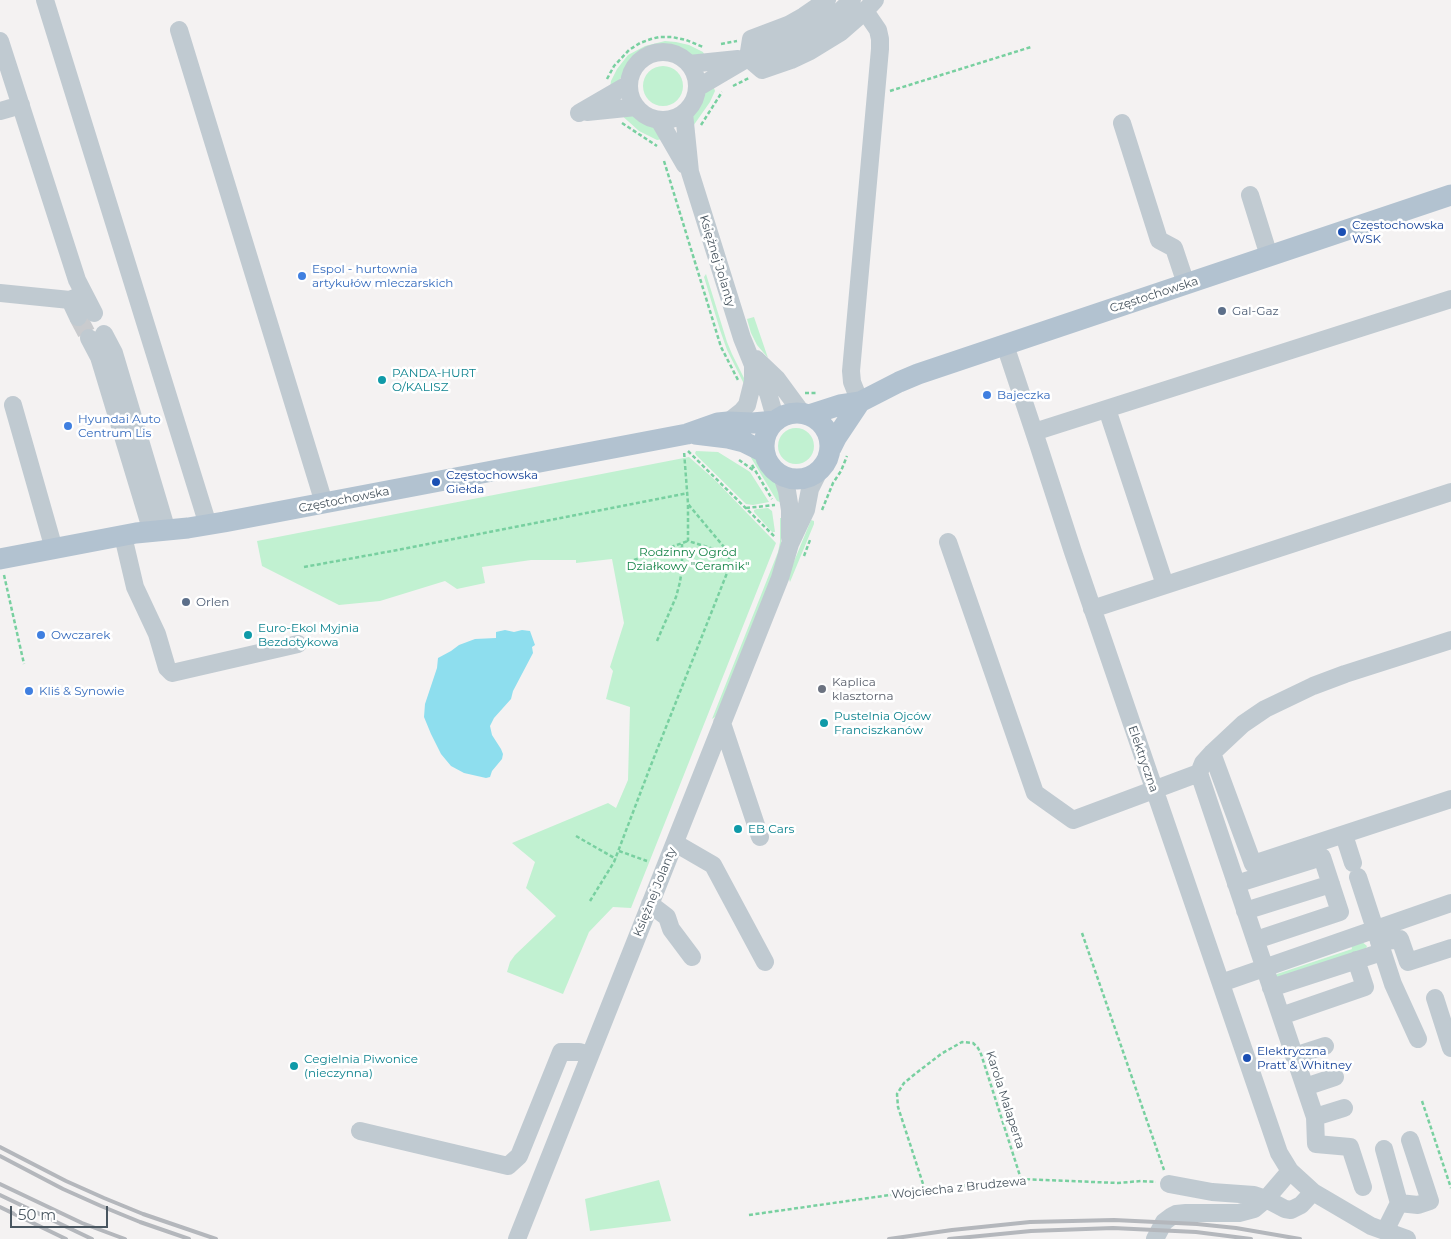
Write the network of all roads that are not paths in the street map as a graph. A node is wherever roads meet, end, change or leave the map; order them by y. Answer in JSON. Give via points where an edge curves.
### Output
{"nodes":[{"id":1,"x":45,"y":0,"type":"edge"},
{"id":2,"x":827,"y":0,"type":"edge"},
{"id":3,"x":864,"y":4,"type":"edge"},
{"id":4,"x":179,"y":30,"type":"dead end"},
{"id":5,"x":0,"y":42,"type":"edge"},
{"id":6,"x":748,"y":58,"type":"junction"},
{"id":7,"x":3,"y":64,"type":"edge"},
{"id":8,"x":689,"y":64,"type":"junction"},
{"id":9,"x":629,"y":84,"type":"junction"},
{"id":10,"x":697,"y":88,"type":"junction"},
{"id":11,"x":21,"y":105,"type":"junction"},
{"id":12,"x":636,"y":107,"type":"junction"},
{"id":13,"x":0,"y":111,"type":"edge"},
{"id":14,"x":684,"y":113,"type":"junction"},
{"id":15,"x":660,"y":120,"type":"junction"},
{"id":16,"x":1122,"y":123,"type":"dead end"},
{"id":17,"x":690,"y":172,"type":"junction"},
{"id":18,"x":1250,"y":195,"type":"dead end"},
{"id":19,"x":1451,"y":195,"type":"edge"},
{"id":20,"x":1269,"y":256,"type":"junction"},
{"id":21,"x":1186,"y":284,"type":"junction"},
{"id":22,"x":0,"y":294,"type":"edge"},
{"id":23,"x":77,"y":297,"type":"junction"},
{"id":24,"x":1451,"y":299,"type":"edge"},
{"id":25,"x":86,"y":315,"type":"tunnel mouth"},
{"id":26,"x":97,"y":336,"type":"tunnel mouth"},
{"id":27,"x":1004,"y":345,"type":"junction"},
{"id":28,"x":750,"y":357,"type":"junction"},
{"id":29,"x":860,"y":402,"type":"junction"},
{"id":30,"x":13,"y":405,"type":"dead end"},
{"id":31,"x":1107,"y":409,"type":"junction"},
{"id":32,"x":806,"y":414,"type":"junction"},
{"id":33,"x":776,"y":421,"type":"junction"},
{"id":34,"x":728,"y":422,"type":"junction"},
{"id":35,"x":1034,"y":432,"type":"junction"},
{"id":36,"x":684,"y":439,"type":"junction"},
{"id":37,"x":840,"y":449,"type":"junction"},
{"id":38,"x":760,"y":461,"type":"junction"},
{"id":39,"x":818,"y":472,"type":"junction"},
{"id":40,"x":782,"y":476,"type":"junction"},
{"id":41,"x":1451,"y":492,"type":"edge"},
{"id":42,"x":324,"y":503,"type":"junction"},
{"id":43,"x":208,"y":525,"type":"junction"},
{"id":44,"x":159,"y":531,"type":"junction"},
{"id":45,"x":123,"y":536,"type":"junction"},
{"id":46,"x":784,"y":542,"type":"junction"},
{"id":47,"x":948,"y":542,"type":"dead end"},
{"id":48,"x":54,"y":549,"type":"junction"},
{"id":49,"x":1,"y":559,"type":"edge"},
{"id":50,"x":1165,"y":586,"type":"junction"},
{"id":51,"x":1092,"y":609,"type":"junction"},
{"id":52,"x":1451,"y":640,"type":"edge"},
{"id":53,"x":298,"y":644,"type":"dead end"},
{"id":54,"x":722,"y":723,"type":"junction"},
{"id":55,"x":1212,"y":753,"type":"junction"},
{"id":56,"x":1199,"y":774,"type":"junction"},
{"id":57,"x":1154,"y":790,"type":"junction"},
{"id":58,"x":1451,"y":799,"type":"edge"},
{"id":59,"x":1344,"y":834,"type":"junction"},
{"id":60,"x":760,"y":837,"type":"dead end"},
{"id":61,"x":675,"y":843,"type":"junction"},
{"id":62,"x":1236,"y":884,"type":"junction"},
{"id":63,"x":1331,"y":884,"type":"junction"},
{"id":64,"x":1451,"y":903,"type":"edge"},
{"id":65,"x":650,"y":904,"type":"junction"},
{"id":66,"x":1245,"y":911,"type":"junction"},
{"id":67,"x":1256,"y":940,"type":"junction"},
{"id":68,"x":1379,"y":941,"type":"junction"},
{"id":69,"x":1450,"y":950,"type":"edge"},
{"id":70,"x":692,"y":957,"type":"dead end"},
{"id":71,"x":1356,"y":960,"type":"junction"},
{"id":72,"x":765,"y":962,"type":"dead end"},
{"id":73,"x":1264,"y":968,"type":"junction"},
{"id":74,"x":1221,"y":983,"type":"junction"},
{"id":75,"x":1271,"y":988,"type":"junction"},
{"id":76,"x":1435,"y":998,"type":"dead end"},
{"id":77,"x":1281,"y":1016,"type":"junction"},
{"id":78,"x":1418,"y":1039,"type":"dead end"},
{"id":79,"x":1325,"y":1046,"type":"dead end"},
{"id":80,"x":1451,"y":1048,"type":"edge"},
{"id":81,"x":590,"y":1055,"type":"junction"},
{"id":82,"x":1294,"y":1056,"type":"junction"},
{"id":83,"x":1335,"y":1077,"type":"dead end"},
{"id":84,"x":1304,"y":1087,"type":"junction"},
{"id":85,"x":1344,"y":1108,"type":"dead end"},
{"id":86,"x":1315,"y":1117,"type":"junction"},
{"id":87,"x":360,"y":1131,"type":"dead end"},
{"id":88,"x":1410,"y":1140,"type":"dead end"},
{"id":89,"x":1384,"y":1149,"type":"dead end"},
{"id":90,"x":1290,"y":1171,"type":"junction"},
{"id":91,"x":1169,"y":1184,"type":"road end"},
{"id":92,"x":1363,"y":1187,"type":"dead end"},
{"id":93,"x":1313,"y":1192,"type":"junction"},
{"id":94,"x":1266,"y":1199,"type":"junction"},
{"id":95,"x":1398,"y":1203,"type":"junction"},
{"id":96,"x":1385,"y":1231,"type":"junction"},
{"id":97,"x":517,"y":1239,"type":"edge"},
{"id":98,"x":1155,"y":1239,"type":"edge"},
{"id":99,"x":1407,"y":1239,"type":"edge"}],
"edges":[{"from":1,"to":43,"type":"street"},
{"from":2,"to":6,"type":"street","via":[[788,25],[751,39]]},
{"from":3,"to":6,"type":"street","via":[[837,14],[781,46]]},
{"from":3,"to":6,"type":"street","via":[[841,32],[791,60],[762,70]]},
{"from":3,"to":29,"type":"street","via":[[880,39],[851,371]]},
{"from":4,"to":42,"type":"street"},
{"from":5,"to":7,"type":"street"},
{"from":6,"to":8,"type":"street"},
{"from":6,"to":10,"type":"street"},
{"from":7,"to":11,"type":"street"},
{"from":8,"to":9,"type":"street","via":[[670,53],[649,55],[637,64]]},
{"from":8,"to":10,"type":"street"},
{"from":9,"to":12,"type":"street"},
{"from":9,"to":12,"type":"street","via":[[609,103]]},
{"from":10,"to":14,"type":"street","via":[[693,102]]},
{"from":11,"to":13,"type":"street"},
{"from":11,"to":23,"type":"street","via":[[77,280]]},
{"from":12,"to":15,"type":"street","via":[[647,116]]},
{"from":14,"to":15,"type":"street"},
{"from":14,"to":17,"type":"street","name":"Księżnej Jolanty"},
{"from":15,"to":17,"type":"street","name":"Księżnej Jolanty"},
{"from":16,"to":21,"type":"street","via":[[1159,240],[1174,248]]},
{"from":17,"to":28,"type":"street","name":"Księżnej Jolanty"},
{"from":18,"to":20,"type":"street"},
{"from":19,"to":20,"type":"main road","name":"Częstochowska"},
{"from":20,"to":21,"type":"main road","name":"Częstochowska"},
{"from":21,"to":27,"type":"main road","name":"Częstochowska"},
{"from":22,"to":23,"type":"street"},
{"from":23,"to":25,"type":"street"},
{"from":24,"to":31,"type":"street"},
{"from":26,"to":44,"type":"street","via":[[114,353]]},
{"from":27,"to":29,"type":"main road","name":"Częstochowska","via":[[918,374]]},
{"from":27,"to":35,"type":"street","name":"Elektryczna"},
{"from":28,"to":32,"type":"street","name":"Księżnej Jolanty","via":[[777,379]]},
{"from":28,"to":33,"type":"street","name":"Księżnej Jolanty","via":[[768,393]]},
{"from":28,"to":34,"type":"street","via":[[753,382],[747,406]]},
{"from":29,"to":32,"type":"main road","name":"Częstochowska"},
{"from":29,"to":37,"type":"main road","name":"Częstochowska","via":[[840,431]]},
{"from":30,"to":48,"type":"street"},
{"from":31,"to":35,"type":"street"},
{"from":31,"to":50,"type":"street"},
{"from":32,"to":33,"type":"main road","via":[[786,415]]},
{"from":32,"to":37,"type":"main road","via":[[823,425],[830,440]]},
{"from":33,"to":34,"type":"main road","name":"Częstochowska"},
{"from":33,"to":38,"type":"main road","via":[[766,435]]},
{"from":34,"to":36,"type":"main road","name":"Częstochowska","via":[[713,424]]},
{"from":35,"to":51,"type":"street","name":"Elektryczna"},
{"from":36,"to":38,"type":"main road","name":"Częstochowska","via":[[728,438],[744,442]]},
{"from":36,"to":42,"type":"main road","name":"Częstochowska"},
{"from":37,"to":39,"type":"main road"},
{"from":38,"to":40,"type":"main road"},
{"from":39,"to":40,"type":"main road","via":[[804,479]]},
{"from":39,"to":46,"type":"street","name":"Księżnej Jolanty","via":[[810,489],[806,510]]},
{"from":40,"to":46,"type":"street","name":"Księżnej Jolanty","via":[[790,510]]},
{"from":41,"to":50,"type":"street"},
{"from":42,"to":43,"type":"main road","name":"Częstochowska"},
{"from":43,"to":44,"type":"main road","name":"Częstochowska"},
{"from":44,"to":45,"type":"main road","name":"Częstochowska"},
{"from":45,"to":48,"type":"main road","name":"Częstochowska"},
{"from":45,"to":53,"type":"street","via":[[135,587],[157,634],[167,668],[172,672]]},
{"from":46,"to":54,"type":"street","name":"Księżnej Jolanty","via":[[780,578]]},
{"from":47,"to":57,"type":"street","via":[[1035,794],[1073,820]]},
{"from":48,"to":49,"type":"main road","name":"Częstochowska"},
{"from":50,"to":51,"type":"street"},
{"from":51,"to":57,"type":"street","name":"Elektryczna"},
{"from":52,"to":55,"type":"street","via":[[1345,674],[1287,697],[1243,724]]},
{"from":54,"to":60,"type":"street"},
{"from":54,"to":61,"type":"street","name":"Księżnej Jolanty"},
{"from":55,"to":56,"type":"street"},
{"from":55,"to":59,"type":"street","via":[[1254,864]]},
{"from":56,"to":57,"type":"street"},
{"from":56,"to":62,"type":"street"},
{"from":57,"to":74,"type":"street","name":"Elektryczna"},
{"from":58,"to":59,"type":"street"},
{"from":59,"to":68,"type":"street"},
{"from":61,"to":65,"type":"street","name":"Księżnej Jolanty"},
{"from":61,"to":72,"type":"street","via":[[713,865]]},
{"from":62,"to":63,"type":"street","via":[[1322,857]]},
{"from":62,"to":66,"type":"street"},
{"from":63,"to":66,"type":"street"},
{"from":63,"to":67,"type":"street","via":[[1340,912]]},
{"from":64,"to":68,"type":"street"},
{"from":65,"to":70,"type":"street","via":[[667,917],[671,929]]},
{"from":65,"to":81,"type":"street","name":"Księżnej Jolanty"},
{"from":66,"to":67,"type":"street"},
{"from":67,"to":73,"type":"street"},
{"from":68,"to":69,"type":"street","via":[[1400,939],[1408,962]]},
{"from":68,"to":71,"type":"street"},
{"from":68,"to":73,"type":"street"},
{"from":68,"to":78,"type":"street"},
{"from":71,"to":75,"type":"street"},
{"from":71,"to":77,"type":"street","via":[[1365,987]]},
{"from":73,"to":74,"type":"street"},
{"from":73,"to":75,"type":"street"},
{"from":74,"to":90,"type":"street","name":"Elektryczna","via":[[1279,1153]]},
{"from":75,"to":77,"type":"street"},
{"from":76,"to":80,"type":"street"},
{"from":77,"to":82,"type":"street"},
{"from":79,"to":82,"type":"street"},
{"from":81,"to":87,"type":"street","via":[[561,1052],[519,1156],[508,1166]]},
{"from":81,"to":97,"type":"street","name":"Księżnej Jolanty"},
{"from":82,"to":84,"type":"street"},
{"from":83,"to":84,"type":"street"},
{"from":84,"to":86,"type":"street"},
{"from":85,"to":86,"type":"street"},
{"from":86,"to":92,"type":"street","via":[[1316,1144],[1350,1147]]},
{"from":88,"to":95,"type":"street","via":[[1430,1201],[1418,1205]]},
{"from":89,"to":95,"type":"street"},
{"from":90,"to":93,"type":"street"},
{"from":90,"to":94,"type":"street"},
{"from":91,"to":94,"type":"street"},
{"from":93,"to":94,"type":"street","via":[[1301,1205],[1290,1210]]},
{"from":93,"to":96,"type":"street"},
{"from":94,"to":98,"type":"street","via":[[1246,1212],[1176,1214],[1164,1222]]},
{"from":95,"to":96,"type":"street"},
{"from":96,"to":99,"type":"street"}]}
